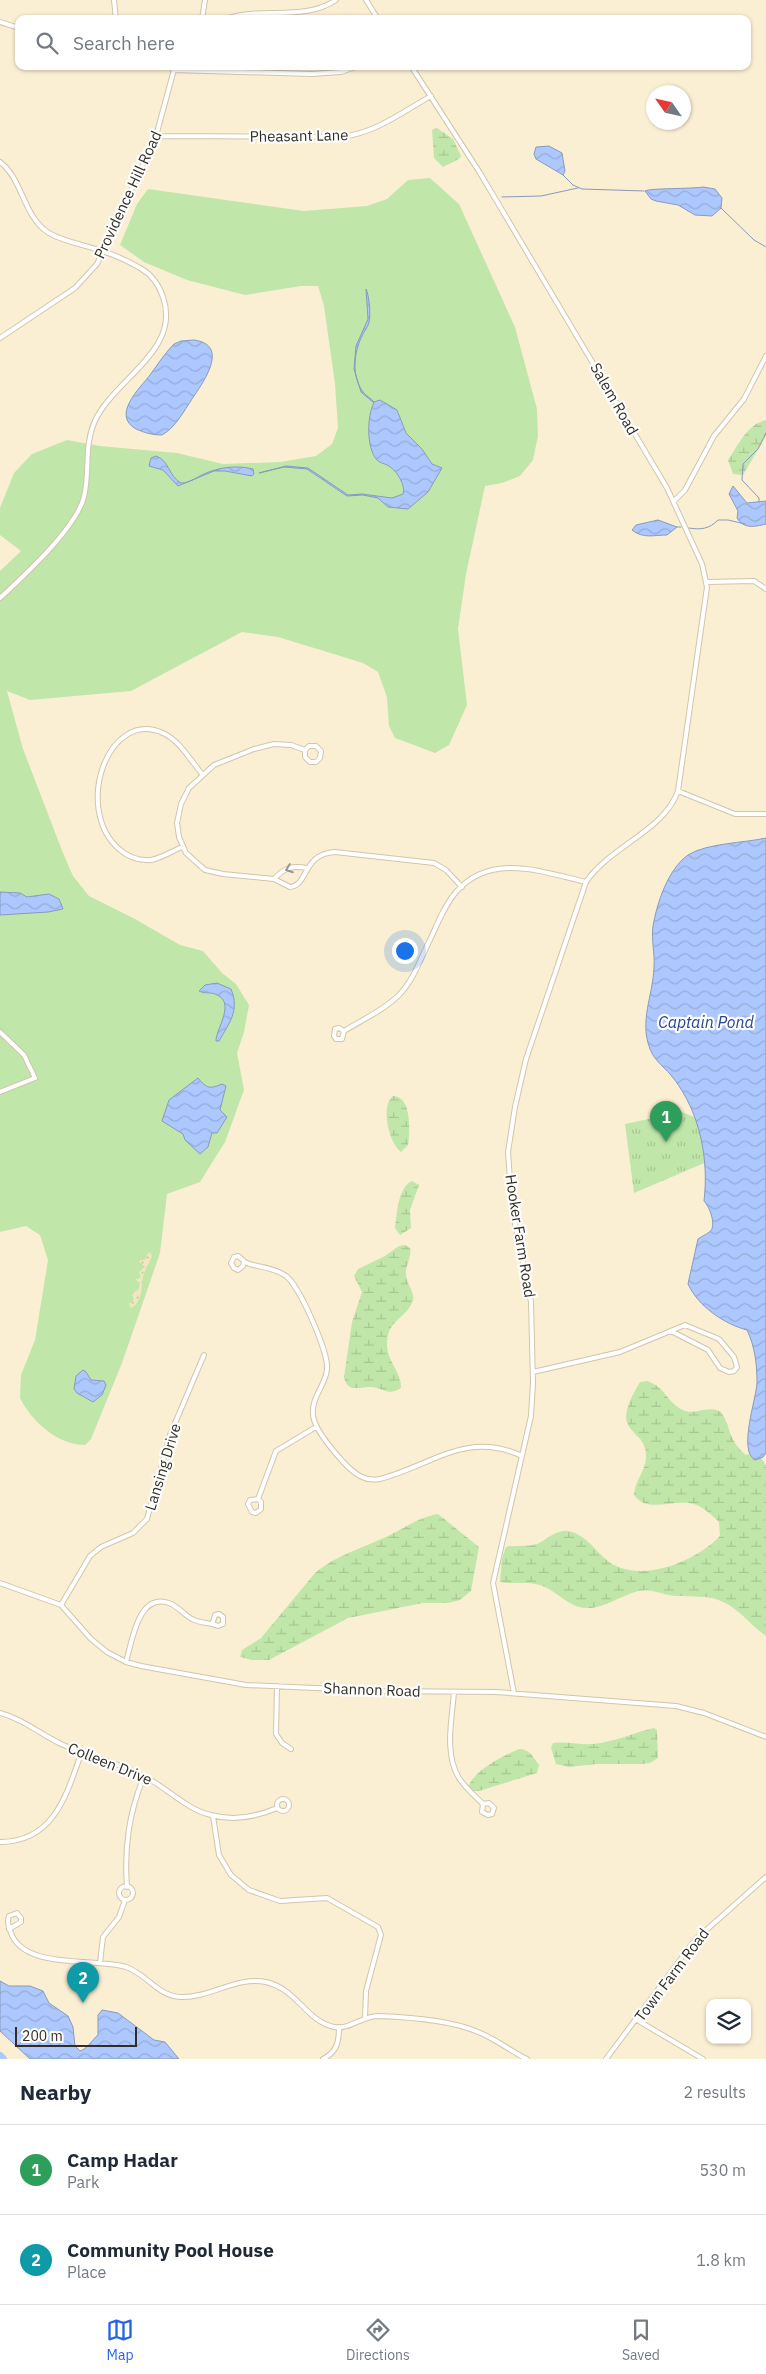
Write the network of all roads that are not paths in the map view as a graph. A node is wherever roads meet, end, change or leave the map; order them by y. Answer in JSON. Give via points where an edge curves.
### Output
{"nodes":[{"id":1,"x":114,"y":0,"type":"edge"},
{"id":2,"x":205,"y":0,"type":"edge"},
{"id":3,"x":336,"y":0,"type":"edge"},
{"id":4,"x":366,"y":0,"type":"edge"},
{"id":5,"x":116,"y":15,"type":"edge"},
{"id":6,"x":203,"y":15,"type":"edge"},
{"id":7,"x":243,"y":15,"type":"edge"},
{"id":8,"x":375,"y":15,"type":"edge"},
{"id":9,"x":0,"y":22,"type":"edge"},
{"id":10,"x":15,"y":27,"type":"edge"},
{"id":11,"x":173,"y":70,"type":"edge"},
{"id":12,"x":220,"y":70,"type":"edge"},
{"id":13,"x":347,"y":70,"type":"edge"},
{"id":14,"x":414,"y":70,"type":"edge"},
{"id":15,"x":431,"y":96,"type":"junction"},
{"id":16,"x":156,"y":136,"type":"junction"},
{"id":17,"x":0,"y":162,"type":"edge"},
{"id":18,"x":104,"y":251,"type":"junction"},
{"id":19,"x":0,"y":338,"type":"edge"},
{"id":20,"x":766,"y":356,"type":"edge"},
{"id":21,"x":674,"y":501,"type":"junction"},
{"id":22,"x":707,"y":582,"type":"junction"},
{"id":23,"x":766,"y":588,"type":"edge"},
{"id":24,"x":0,"y":598,"type":"edge"},
{"id":25,"x":305,"y":750,"type":"junction"},
{"id":26,"x":684,"y":764,"type":"joint"},
{"id":27,"x":202,"y":774,"type":"junction"},
{"id":28,"x":678,"y":791,"type":"junction"},
{"id":29,"x":766,"y":814,"type":"edge"},
{"id":30,"x":182,"y":847,"type":"junction"},
{"id":31,"x":307,"y":868,"type":"junction"},
{"id":32,"x":274,"y":879,"type":"junction"},
{"id":33,"x":586,"y":882,"type":"junction"},
{"id":34,"x":462,"y":887,"type":"junction"},
{"id":35,"x":344,"y":1030,"type":"dead end"},
{"id":36,"x":0,"y":1032,"type":"edge"},
{"id":37,"x":0,"y":1092,"type":"edge"},
{"id":38,"x":244,"y":1262,"type":"dead end"},
{"id":39,"x":671,"y":1331,"type":"junction"},
{"id":40,"x":204,"y":1354,"type":"dead end"},
{"id":41,"x":533,"y":1372,"type":"junction"},
{"id":42,"x":316,"y":1426,"type":"junction"},
{"id":43,"x":522,"y":1456,"type":"junction"},
{"id":44,"x":258,"y":1499,"type":"dead end"},
{"id":45,"x":0,"y":1583,"type":"edge"},
{"id":46,"x":61,"y":1605,"type":"junction"},
{"id":47,"x":213,"y":1622,"type":"dead end"},
{"id":48,"x":126,"y":1662,"type":"junction"},
{"id":49,"x":278,"y":1686,"type":"junction"},
{"id":50,"x":454,"y":1692,"type":"junction"},
{"id":51,"x":514,"y":1693,"type":"junction"},
{"id":52,"x":0,"y":1713,"type":"edge"},
{"id":53,"x":766,"y":1737,"type":"edge"},
{"id":54,"x":291,"y":1750,"type":"dead end"},
{"id":55,"x":82,"y":1751,"type":"junction"},
{"id":56,"x":144,"y":1776,"type":"junction"},
{"id":57,"x":483,"y":1804,"type":"dead end"},
{"id":58,"x":277,"y":1808,"type":"dead end"},
{"id":59,"x":213,"y":1816,"type":"junction"},
{"id":60,"x":0,"y":1842,"type":"edge"},
{"id":61,"x":766,"y":1877,"type":"edge"},
{"id":62,"x":127,"y":1886,"type":"junction"},
{"id":63,"x":125,"y":1900,"type":"junction"},
{"id":64,"x":9,"y":1929,"type":"junction"},
{"id":65,"x":100,"y":1963,"type":"junction"},
{"id":66,"x":365,"y":2018,"type":"junction"},
{"id":67,"x":638,"y":2020,"type":"junction"},
{"id":68,"x":339,"y":2027,"type":"junction"},
{"id":69,"x":323,"y":2059,"type":"edge"},
{"id":70,"x":528,"y":2059,"type":"edge"},
{"id":71,"x":606,"y":2059,"type":"edge"},
{"id":72,"x":703,"y":2059,"type":"edge"}],
"edges":[{"from":1,"to":5,"type":"street"},
{"from":2,"to":6,"type":"street"},
{"from":3,"to":7,"type":"street","via":[[304,12]]},
{"from":4,"to":8,"type":"street"},
{"from":9,"to":10,"type":"street"},
{"from":11,"to":16,"type":"street","name":"Providence Hill Road"},
{"from":12,"to":13,"type":"street","via":[[312,74]]},
{"from":14,"to":15,"type":"street","name":"Salem Road"},
{"from":15,"to":16,"type":"street","name":"Pheasant Lane","via":[[387,124],[342,137]]},
{"from":15,"to":21,"type":"street","name":"Salem Road"},
{"from":16,"to":18,"type":"street","name":"Providence Hill Road"},
{"from":17,"to":18,"type":"street","via":[[40,226],[56,236]]},
{"from":18,"to":19,"type":"street","name":"Providence Hill Road","via":[[93,270],[75,288]]},
{"from":18,"to":24,"type":"street","via":[[142,269],[156,282],[166,309],[163,333],[154,350],[106,403],[94,423],[87,450],[85,492],[72,520]]},
{"from":20,"to":21,"type":"street","via":[[744,399],[714,436],[685,490]]},
{"from":21,"to":22,"type":"street","name":"Salem Road"},
{"from":22,"to":23,"type":"street","via":[[754,582]]},
{"from":22,"to":26,"type":"street","name":"Salem Road"},
{"from":25,"to":25,"type":"street","via":[[308,761],[316,762],[320,758],[321,751],[316,746]]},
{"from":25,"to":27,"type":"street","via":[[286,744],[268,745],[214,765]]},
{"from":26,"to":28,"type":"street","name":"Hooker Farm Road"},
{"from":27,"to":30,"type":"street","via":[[189,788],[178,814]]},
{"from":27,"to":30,"type":"street","via":[[173,740],[161,732],[147,729],[122,740],[106,758],[99,776],[96,799],[102,823],[124,853],[136,859],[150,860]]},
{"from":28,"to":29,"type":"street","via":[[735,814]]},
{"from":28,"to":33,"type":"street","name":"Hooker Farm Road","via":[[663,815],[606,860]]},
{"from":30,"to":32,"type":"street","via":[[193,861],[209,871]]},
{"from":31,"to":32,"type":"street","one_way":true,"via":[[290,867]]},
{"from":31,"to":32,"type":"street","via":[[300,883],[294,887]]},
{"from":31,"to":34,"type":"street","via":[[330,852],[420,860],[443,867]]},
{"from":33,"to":34,"type":"street","via":[[505,867],[486,872]]},
{"from":33,"to":41,"type":"street","name":"Hooker Farm Road","via":[[526,1059],[509,1143],[512,1209],[531,1302]]},
{"from":34,"to":35,"type":"street","via":[[446,907],[405,988],[392,1002]]},
{"from":36,"to":37,"type":"street","via":[[24,1055],[35,1078]]},
{"from":38,"to":42,"type":"street","via":[[275,1270],[291,1280],[322,1345],[328,1368],[314,1403]]},
{"from":39,"to":39,"type":"street","via":[[689,1325],[715,1337],[723,1342],[737,1367],[729,1372],[720,1368],[708,1350]]},
{"from":39,"to":41,"type":"street","via":[[620,1352]]},
{"from":40,"to":46,"type":"street","name":"Lansing Drive","via":[[170,1435],[147,1519],[133,1533],[101,1547],[90,1556]]},
{"from":41,"to":43,"type":"street","name":"Hooker Farm Road","via":[[533,1402]]},
{"from":42,"to":43,"type":"street","via":[[350,1469],[371,1480],[386,1478],[443,1454],[470,1447],[499,1448]]},
{"from":42,"to":44,"type":"street","via":[[276,1451]]},
{"from":43,"to":51,"type":"street","name":"Hooker Farm Road","via":[[493,1583]]},
{"from":45,"to":46,"type":"street","name":"Shannon Road"},
{"from":46,"to":48,"type":"street","name":"Shannon Road","via":[[98,1645]]},
{"from":47,"to":48,"type":"street","via":[[195,1620],[168,1603],[153,1604],[140,1617]]},
{"from":48,"to":49,"type":"street","name":"Shannon Road","via":[[208,1679]]},
{"from":49,"to":50,"type":"street","name":"Shannon Road"},
{"from":49,"to":54,"type":"street","via":[[276,1734]]},
{"from":50,"to":51,"type":"street","name":"Shannon Road"},
{"from":50,"to":57,"type":"street","via":[[453,1764],[459,1779]]},
{"from":51,"to":53,"type":"street","name":"Shannon Road","via":[[676,1706],[704,1713]]},
{"from":52,"to":55,"type":"street","name":"Colleen Drive","via":[[13,1716],[58,1743]]},
{"from":55,"to":56,"type":"street","name":"Colleen Drive"},
{"from":55,"to":60,"type":"street","via":[[64,1801],[54,1817],[32,1834]]},
{"from":56,"to":59,"type":"street","name":"Colleen Drive"},
{"from":56,"to":62,"type":"street","via":[[128,1823]]},
{"from":58,"to":59,"type":"street","name":"Colleen Drive","via":[[249,1817]]},
{"from":59,"to":66,"type":"street","via":[[215,1841],[222,1862],[231,1875],[250,1890],[280,1901],[327,1898],[380,1929],[366,1991]]},
{"from":61,"to":67,"type":"street","name":"Town Farm Road","via":[[694,1940]]},
{"from":62,"to":63,"type":"street","via":[[132,1894]]},
{"from":62,"to":63,"type":"street","via":[[119,1893]]},
{"from":63,"to":65,"type":"street","via":[[119,1917],[103,1937]]},
{"from":64,"to":64,"type":"street","via":[[9,1916],[18,1914],[21,1922]]},
{"from":64,"to":65,"type":"street","via":[[15,1942],[29,1953]]},
{"from":65,"to":68,"type":"street","via":[[129,1968],[160,1990],[178,1996],[191,1996],[249,1981],[271,1984],[291,1994],[319,2021]]},
{"from":66,"to":68,"type":"street"},
{"from":66,"to":70,"type":"street","via":[[380,2016],[464,2027]]},
{"from":67,"to":71,"type":"street","name":"Town Farm Road"},
{"from":67,"to":72,"type":"street"},
{"from":68,"to":69,"type":"street","via":[[337,2047]]}]}
